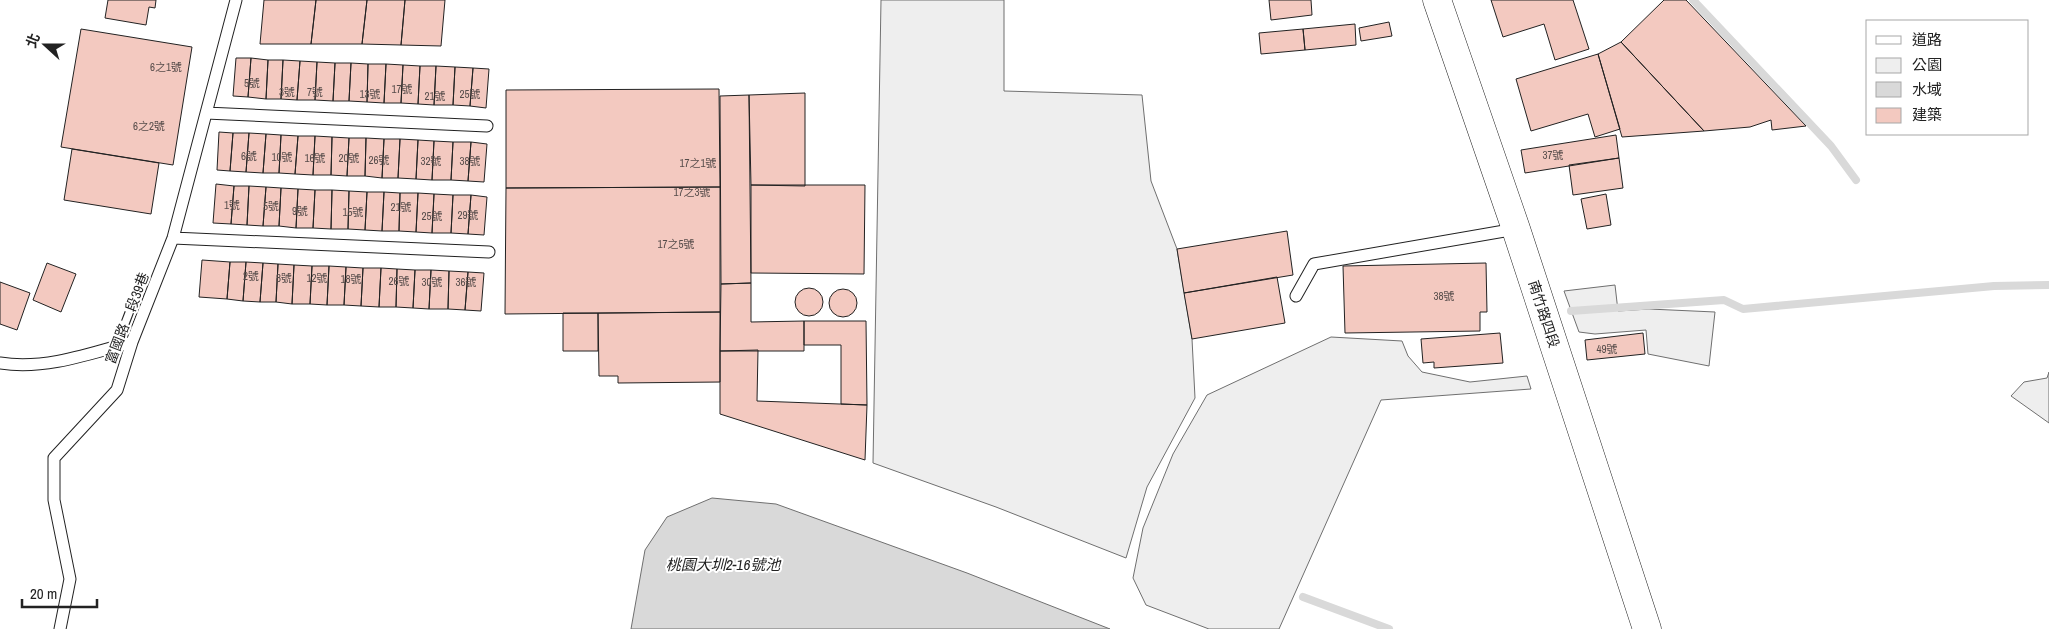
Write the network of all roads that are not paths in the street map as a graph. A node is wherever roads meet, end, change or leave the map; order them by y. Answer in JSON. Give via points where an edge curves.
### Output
{"nodes":[{"id":1,"x":236,"y":0,"type":"edge"},
{"id":2,"x":1437,"y":0,"type":"edge"},
{"id":3,"x":206,"y":113,"type":"junction"},
{"id":4,"x":487,"y":126,"type":"dead end"},
{"id":5,"x":1516,"y":229,"type":"junction"},
{"id":6,"x":173,"y":238,"type":"junction"},
{"id":7,"x":490,"y":252,"type":"dead end"},
{"id":8,"x":1296,"y":296,"type":"dead end"},
{"id":9,"x":132,"y":342,"type":"junction"},
{"id":10,"x":0,"y":363,"type":"edge"},
{"id":11,"x":60,"y":629,"type":"edge"},
{"id":12,"x":1647,"y":629,"type":"edge"}],
"edges":[{"from":1,"to":3,"type":"lane","name":"富國路二段39巷"},
{"from":2,"to":5,"type":"street","name":"南竹路四段"},
{"from":3,"to":4,"type":"lane"},
{"from":3,"to":6,"type":"lane","name":"富國路二段39巷"},
{"from":5,"to":8,"type":"lane","via":[[1314,264]]},
{"from":5,"to":12,"type":"street","name":"南竹路四段"},
{"from":6,"to":7,"type":"lane"},
{"from":6,"to":9,"type":"lane","name":"富國路二段39巷"},
{"from":9,"to":10,"type":"lane","via":[[54,363]]},
{"from":9,"to":11,"type":"lane","name":"富國路二段39巷","via":[[117,390],[54,458],[54,500],[70,579]]}]}
